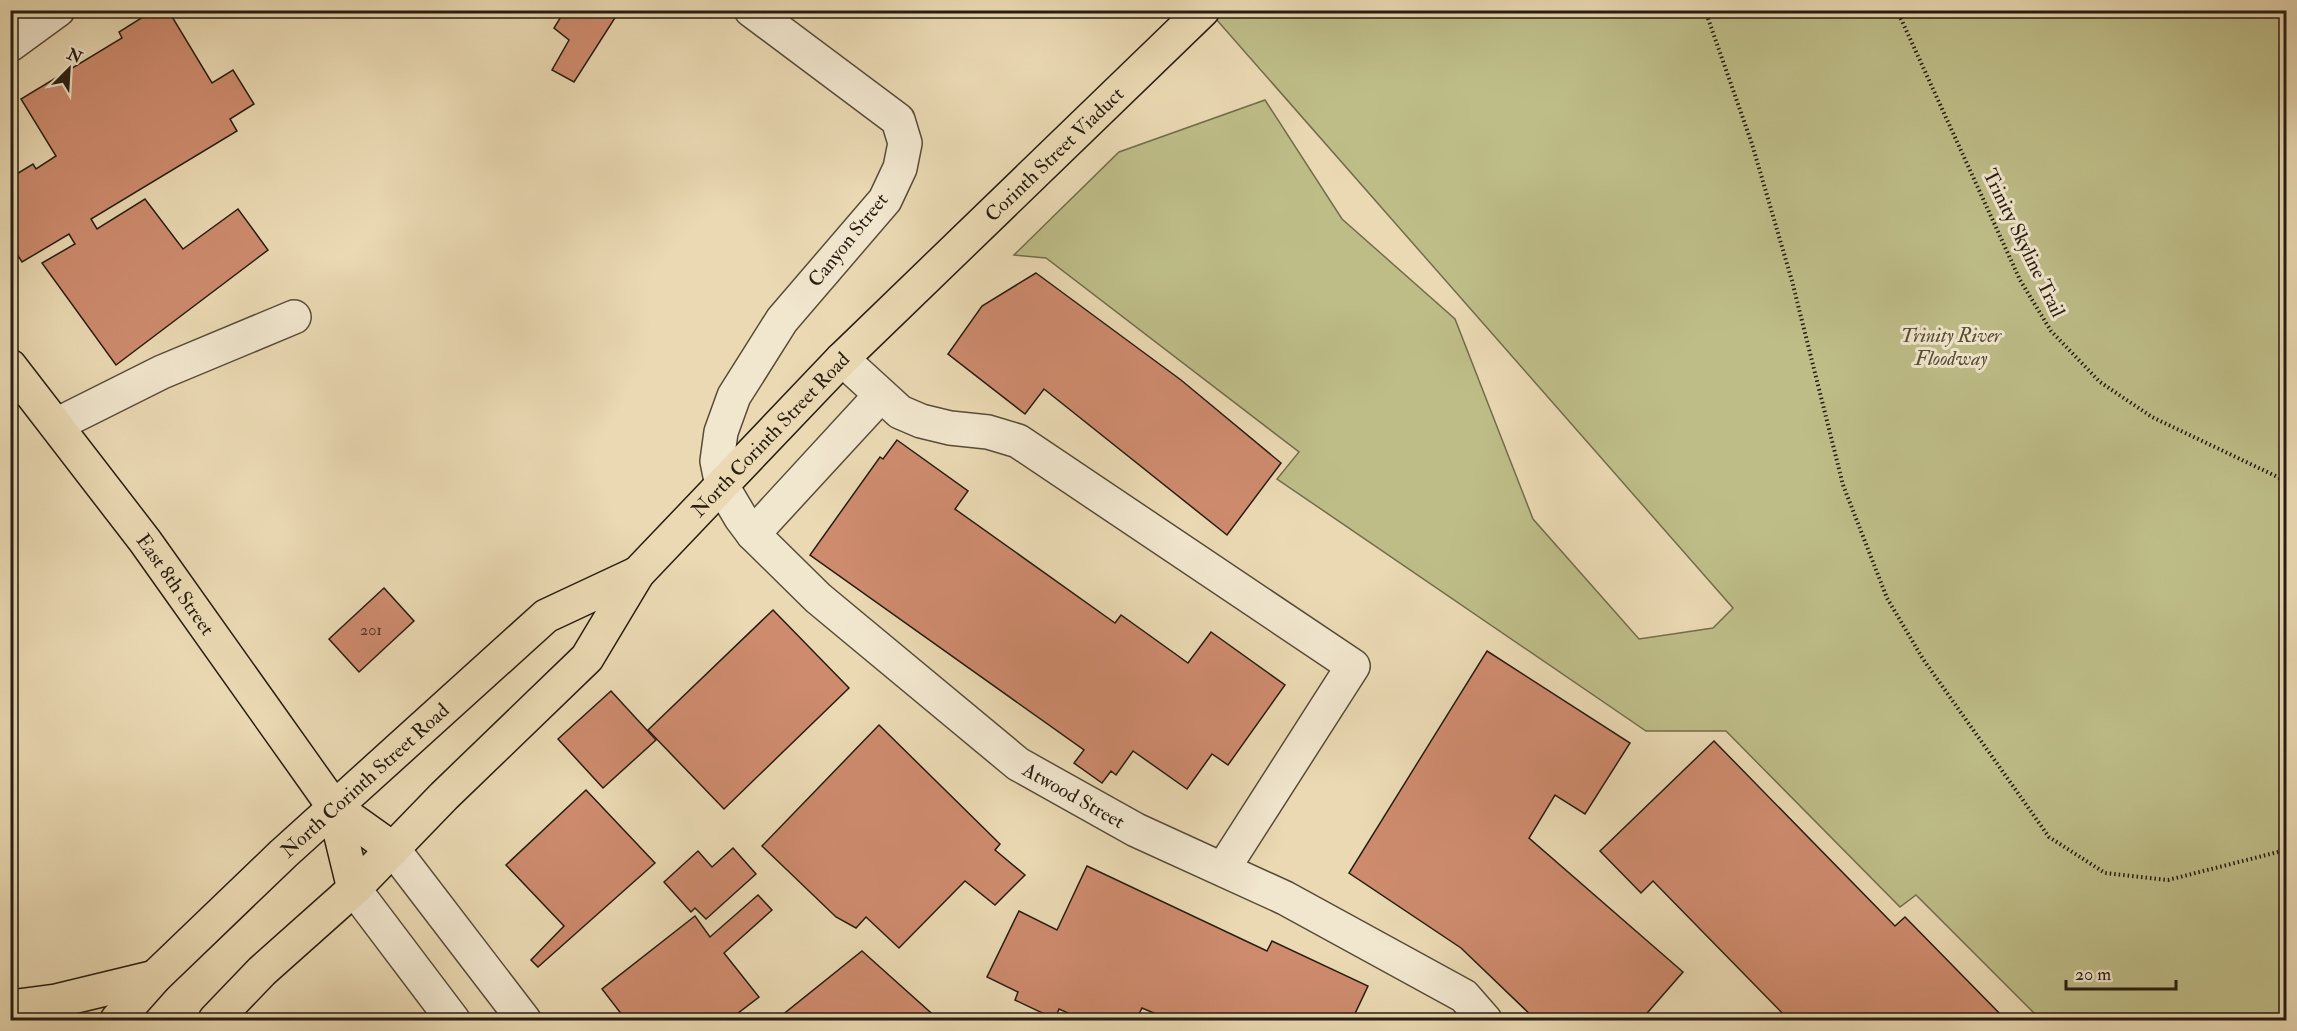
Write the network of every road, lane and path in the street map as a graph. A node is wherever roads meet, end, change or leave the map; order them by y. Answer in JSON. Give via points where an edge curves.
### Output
{"nodes":[{"id":1,"x":58,"y":10,"type":"edge"},
{"id":2,"x":751,"y":10,"type":"edge"},
{"id":3,"x":1203,"y":10,"type":"edge"},
{"id":4,"x":1705,"y":10,"type":"edge"},
{"id":5,"x":1897,"y":10,"type":"edge"},
{"id":6,"x":10,"y":45,"type":"edge"},
{"id":7,"x":905,"y":299,"type":"joint"},
{"id":8,"x":294,"y":317,"type":"dead end"},
{"id":9,"x":842,"y":359,"type":"junction"},
{"id":10,"x":10,"y":366,"type":"edge"},
{"id":11,"x":881,"y":395,"type":"junction"},
{"id":12,"x":56,"y":425,"type":"junction"},
{"id":13,"x":2286,"y":481,"type":"edge"},
{"id":14,"x":722,"y":486,"type":"junction"},
{"id":15,"x":753,"y":534,"type":"junction"},
{"id":16,"x":638,"y":573,"type":"junction"},
{"id":17,"x":334,"y":807,"type":"junction"},
{"id":18,"x":393,"y":849,"type":"junction"},
{"id":19,"x":2286,"y":850,"type":"edge"},
{"id":20,"x":1223,"y":869,"type":"junction"},
{"id":21,"x":354,"y":889,"type":"junction"},
{"id":22,"x":155,"y":977,"type":"junction"},
{"id":23,"x":10,"y":1007,"type":"edge"},
{"id":24,"x":117,"y":1020,"type":"edge"},
{"id":25,"x":215,"y":1020,"type":"edge"},
{"id":26,"x":453,"y":1020,"type":"edge"},
{"id":27,"x":524,"y":1020,"type":"edge"},
{"id":28,"x":1485,"y":1020,"type":"edge"}],
"edges":[{"from":1,"to":6,"type":"street"},
{"from":2,"to":14,"type":"street","name":"Canyon Street","via":[[898,120],[905,143],[900,168],[885,200],[782,320],[734,396],[721,432],[717,461]]},
{"from":3,"to":7,"type":"main road","name":"Corinth Street Viaduct"},
{"from":4,"to":19,"type":"path","via":[[1752,144],[1792,281],[1843,485],[1887,598],[1923,659],[2049,837],[2105,873],[2168,880]]},
{"from":5,"to":13,"type":"path","name":"Trinity Skyline Trail","via":[[2020,280],[2051,331],[2100,382],[2152,417]]},
{"from":7,"to":9,"type":"main road","name":"North Corinth Street Road"},
{"from":8,"to":12,"type":"street","via":[[162,372]]},
{"from":9,"to":11,"type":"street"},
{"from":9,"to":14,"type":"main road","name":"North Corinth Street Road"},
{"from":10,"to":12,"type":"main road","name":"East 8th Street"},
{"from":11,"to":15,"type":"street"},
{"from":11,"to":20,"type":"street","via":[[900,412],[921,421],[1018,441],[1353,666]]},
{"from":12,"to":17,"type":"main road","name":"East 8th Street","via":[[145,541]]},
{"from":14,"to":15,"type":"street","name":"Atwood Street"},
{"from":14,"to":16,"type":"main road","name":"North Corinth Street Road"},
{"from":15,"to":20,"type":"street","name":"Atwood Street","via":[[818,598],[1018,764],[1136,830]]},
{"from":16,"to":17,"type":"main road","name":"North Corinth Street Road","via":[[546,616]]},
{"from":16,"to":18,"type":"main road","name":"North Corinth Street Road","via":[[587,658]]},
{"from":17,"to":18,"type":"main road","name":"East 8th Street"},
{"from":17,"to":21,"type":"main road","name":"East 8th Street"},
{"from":17,"to":22,"type":"main road","name":"North Corinth Street Road"},
{"from":18,"to":21,"type":"main road","name":"North Corinth Street Road"},
{"from":18,"to":27,"type":"street","name":"East 8th Street"},
{"from":20,"to":28,"type":"street","name":"Atwood Street","via":[[1286,898],[1464,996]]},
{"from":21,"to":25,"type":"main road","name":"North Corinth Street Road","via":[[262,971]]},
{"from":21,"to":26,"type":"street","name":"East 8th Street"},
{"from":22,"to":23,"type":"main road"},
{"from":22,"to":24,"type":"main road","name":"North Corinth Street Road"}]}
